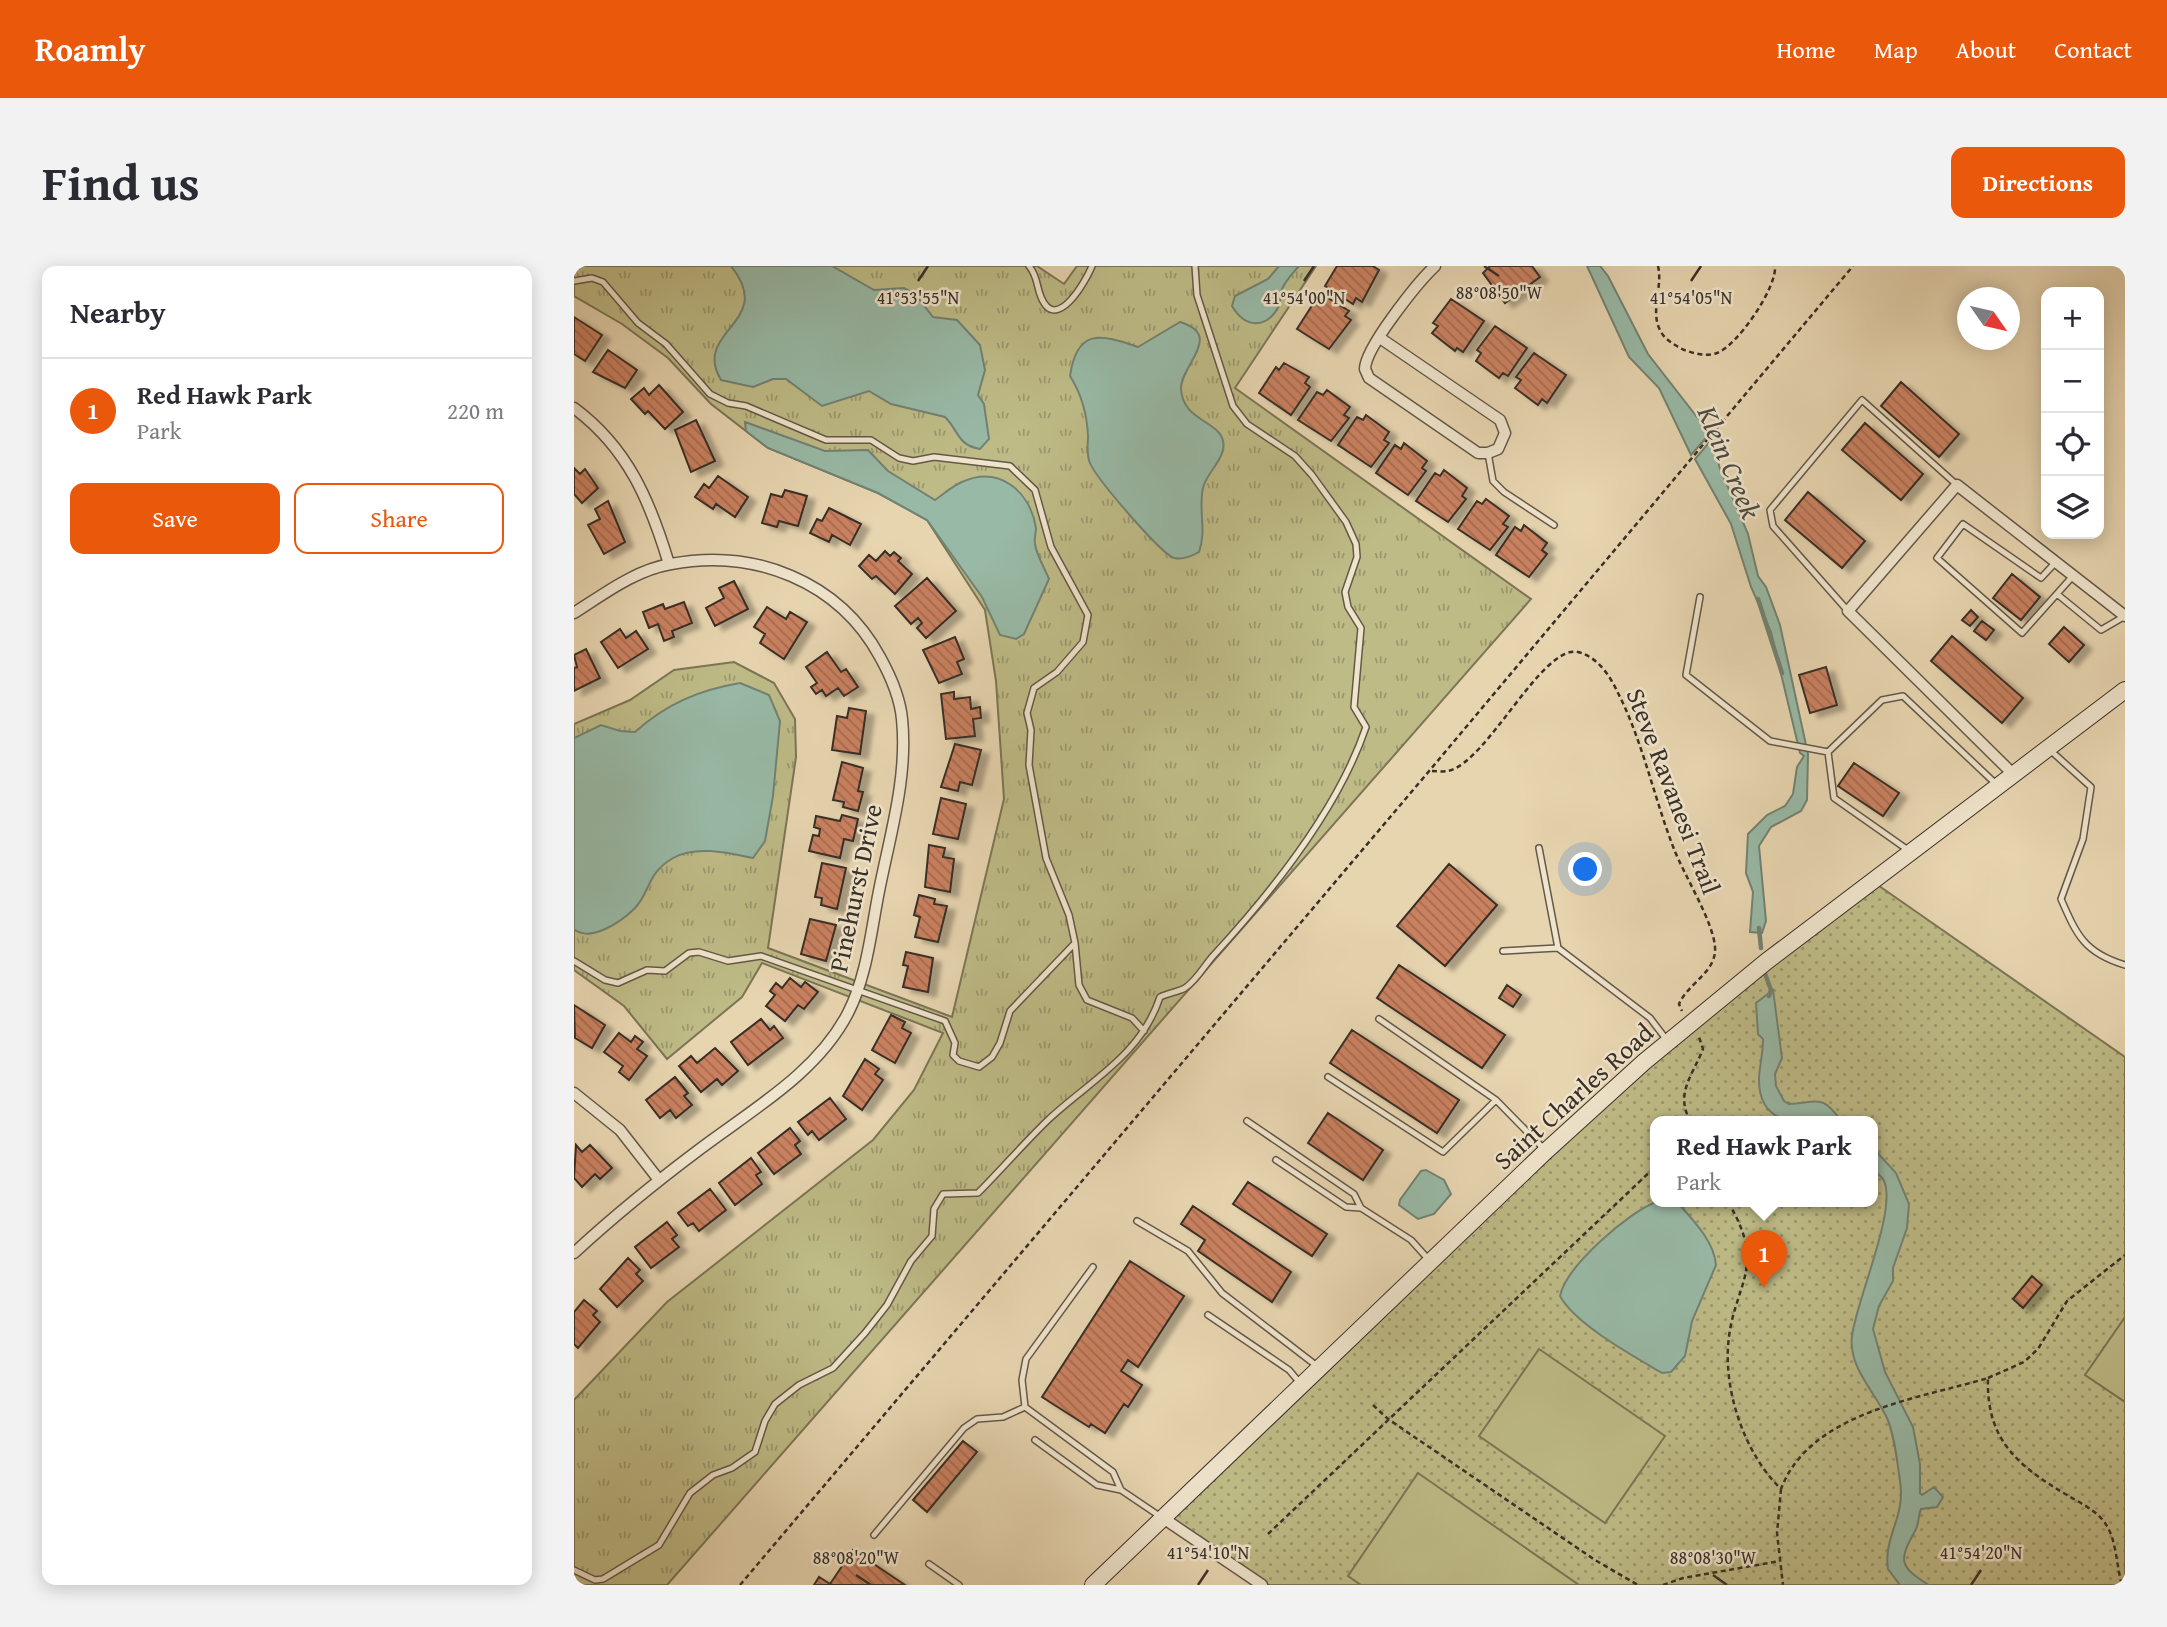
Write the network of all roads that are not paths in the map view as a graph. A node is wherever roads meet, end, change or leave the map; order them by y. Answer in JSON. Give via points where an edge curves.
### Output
{"nodes":[{"id":1,"x":1029,"y":266,"type":"edge"},
{"id":2,"x":1092,"y":266,"type":"edge"},
{"id":3,"x":1195,"y":266,"type":"edge"},
{"id":4,"x":1435,"y":266,"type":"edge"},
{"id":5,"x":574,"y":281,"type":"edge"},
{"id":6,"x":1380,"y":338,"type":"junction"},
{"id":7,"x":574,"y":408,"type":"edge"},
{"id":8,"x":1488,"y":453,"type":"junction"},
{"id":9,"x":1956,"y":485,"type":"junction"},
{"id":10,"x":1554,"y":525,"type":"dead end"},
{"id":11,"x":2055,"y":563,"type":"junction"},
{"id":12,"x":669,"y":564,"type":"junction"},
{"id":13,"x":2072,"y":577,"type":"junction"},
{"id":14,"x":2057,"y":594,"type":"junction"},
{"id":15,"x":1700,"y":597,"type":"dead end"},
{"id":16,"x":1849,"y":611,"type":"junction"},
{"id":17,"x":574,"y":613,"type":"edge"},
{"id":18,"x":2125,"y":616,"type":"edge"},
{"id":19,"x":2125,"y":690,"type":"edge"},
{"id":20,"x":2048,"y":748,"type":"junction"},
{"id":21,"x":1828,"y":752,"type":"junction"},
{"id":22,"x":2013,"y":774,"type":"junction"},
{"id":23,"x":1998,"y":786,"type":"junction"},
{"id":24,"x":1539,"y":848,"type":"dead end"},
{"id":25,"x":1911,"y":851,"type":"junction"},
{"id":26,"x":1075,"y":943,"type":"junction"},
{"id":27,"x":1558,"y":948,"type":"junction"},
{"id":28,"x":1503,"y":951,"type":"dead end"},
{"id":29,"x":574,"y":961,"type":"edge"},
{"id":30,"x":2125,"y":965,"type":"edge"},
{"id":31,"x":857,"y":989,"type":"junction"},
{"id":32,"x":1380,"y":1019,"type":"dead end"},
{"id":33,"x":1144,"y":1031,"type":"junction"},
{"id":34,"x":1668,"y":1041,"type":"junction"},
{"id":35,"x":1328,"y":1077,"type":"dead end"},
{"id":36,"x":574,"y":1093,"type":"edge"},
{"id":37,"x":1496,"y":1100,"type":"junction"},
{"id":38,"x":1247,"y":1121,"type":"dead end"},
{"id":39,"x":1546,"y":1151,"type":"junction"},
{"id":40,"x":1276,"y":1160,"type":"dead end"},
{"id":41,"x":659,"y":1180,"type":"junction"},
{"id":42,"x":1361,"y":1208,"type":"junction"},
{"id":43,"x":1137,"y":1221,"type":"dead end"},
{"id":44,"x":574,"y":1254,"type":"edge"},
{"id":45,"x":1431,"y":1262,"type":"junction"},
{"id":46,"x":1093,"y":1267,"type":"dead end"},
{"id":47,"x":1209,"y":1315,"type":"dead end"},
{"id":48,"x":1320,"y":1368,"type":"junction"},
{"id":49,"x":1302,"y":1385,"type":"junction"},
{"id":50,"x":1025,"y":1408,"type":"junction"},
{"id":51,"x":1035,"y":1440,"type":"dead end"},
{"id":52,"x":1121,"y":1490,"type":"junction"},
{"id":53,"x":1163,"y":1518,"type":"junction"},
{"id":54,"x":874,"y":1535,"type":"dead end"},
{"id":55,"x":929,"y":1564,"type":"dead end"},
{"id":56,"x":574,"y":1570,"type":"edge"},
{"id":57,"x":595,"y":1582,"type":"edge"},
{"id":58,"x":959,"y":1585,"type":"edge"},
{"id":59,"x":1093,"y":1585,"type":"edge"},
{"id":60,"x":1262,"y":1585,"type":"edge"}],
"edges":[{"from":1,"to":2,"type":"lane","via":[[1038,277],[1041,298],[1056,310],[1083,288]]},
{"from":3,"to":33,"type":"lane","via":[[1197,295],[1233,406],[1247,424],[1295,456],[1312,475],[1356,544],[1357,557],[1345,592],[1361,628],[1354,707],[1366,727],[1340,785],[1303,846],[1195,979],[1160,997]]},
{"from":4,"to":6,"type":"street"},
{"from":5,"to":26,"type":"lane","via":[[592,278],[603,282],[710,394],[728,402],[827,440],[872,440],[899,458],[913,461],[934,457],[1010,466],[1028,481],[1041,507],[1051,547],[1088,615],[1083,642],[1057,672],[1034,688],[1027,713],[1029,765],[1046,858]]},
{"from":6,"to":8,"type":"street","via":[[1365,362],[1370,379],[1470,448]]},
{"from":6,"to":8,"type":"street","via":[[1500,421],[1504,440]]},
{"from":7,"to":12,"type":"street","via":[[606,436],[631,467],[649,503]]},
{"from":8,"to":10,"type":"lane","via":[[1493,481]]},
{"from":9,"to":11,"type":"street"},
{"from":9,"to":16,"type":"street"},
{"from":9,"to":16,"type":"lane","via":[[1863,400],[1770,510],[1773,526]]},
{"from":11,"to":13,"type":"street"},
{"from":11,"to":14,"type":"lane","via":[[2040,578],[1963,524],[1937,558],[2022,633]]},
{"from":12,"to":17,"type":"street","name":"Pinehurst Drive","via":[[623,582]]},
{"from":12,"to":31,"type":"street","name":"Pinehurst Drive","via":[[727,559],[797,578],[848,614],[886,667],[902,716],[902,780]]},
{"from":13,"to":14,"type":"lane"},
{"from":13,"to":18,"type":"street"},
{"from":14,"to":18,"type":"lane","via":[[2101,629]]},
{"from":15,"to":21,"type":"lane","via":[[1686,675],[1770,741]]},
{"from":16,"to":22,"type":"street"},
{"from":19,"to":20,"type":"street","name":"Saint Charles Road"},
{"from":20,"to":22,"type":"street","name":"Saint Charles Road"},
{"from":20,"to":30,"type":"lane","via":[[2091,787],[2083,839],[2061,899],[2076,934],[2099,958]]},
{"from":21,"to":23,"type":"lane","via":[[1882,700],[1903,696]]},
{"from":21,"to":25,"type":"lane","via":[[1834,798]]},
{"from":22,"to":23,"type":"street","name":"Saint Charles Road"},
{"from":23,"to":25,"type":"street","name":"Saint Charles Road"},
{"from":24,"to":27,"type":"lane"},
{"from":25,"to":34,"type":"street","name":"Saint Charles Road"},
{"from":26,"to":31,"type":"lane","via":[[1010,1011],[1000,1043],[979,1067],[954,1055],[955,1044],[944,1020]]},
{"from":26,"to":33,"type":"lane","via":[[1079,985],[1087,1000],[1132,1018]]},
{"from":27,"to":28,"type":"lane"},
{"from":27,"to":34,"type":"lane","via":[[1650,1018]]},
{"from":29,"to":31,"type":"lane","via":[[605,981],[618,983],[647,970],[664,971],[689,953],[727,961],[761,956]]},
{"from":31,"to":41,"type":"street","name":"Pinehurst Drive","via":[[847,1014],[815,1060]]},
{"from":32,"to":37,"type":"lane"},
{"from":33,"to":57,"type":"lane","via":[[1122,1060],[1051,1118],[978,1193],[943,1194],[937,1199],[932,1236],[911,1261],[887,1304],[834,1367],[799,1385],[775,1405],[755,1452],[690,1493],[659,1545]]},
{"from":34,"to":39,"type":"street","name":"Saint Charles Road"},
{"from":35,"to":37,"type":"lane","via":[[1443,1152]]},
{"from":36,"to":41,"type":"street","via":[[620,1130]]},
{"from":37,"to":39,"type":"lane"},
{"from":38,"to":42,"type":"lane","via":[[1354,1194]]},
{"from":39,"to":45,"type":"street","name":"Saint Charles Road"},
{"from":40,"to":42,"type":"lane","via":[[1346,1207]]},
{"from":41,"to":44,"type":"street","name":"Pinehurst Drive"},
{"from":42,"to":45,"type":"lane","via":[[1411,1240]]},
{"from":43,"to":48,"type":"lane","via":[[1188,1251],[1222,1293]]},
{"from":45,"to":48,"type":"street","name":"Saint Charles Road"},
{"from":46,"to":50,"type":"lane","via":[[1026,1359],[1022,1380]]},
{"from":47,"to":49,"type":"lane","via":[[1289,1370]]},
{"from":48,"to":49,"type":"street","name":"Saint Charles Road"},
{"from":49,"to":53,"type":"street","name":"Saint Charles Road"},
{"from":50,"to":52,"type":"lane","via":[[1113,1472]]},
{"from":50,"to":54,"type":"lane","via":[[1003,1417],[977,1419],[964,1428]]},
{"from":51,"to":52,"type":"lane","via":[[1097,1485]]},
{"from":52,"to":53,"type":"lane"},
{"from":53,"to":59,"type":"street","name":"Saint Charles Road"},
{"from":53,"to":60,"type":"street"},
{"from":55,"to":58,"type":"lane"},
{"from":56,"to":57,"type":"lane"}]}
